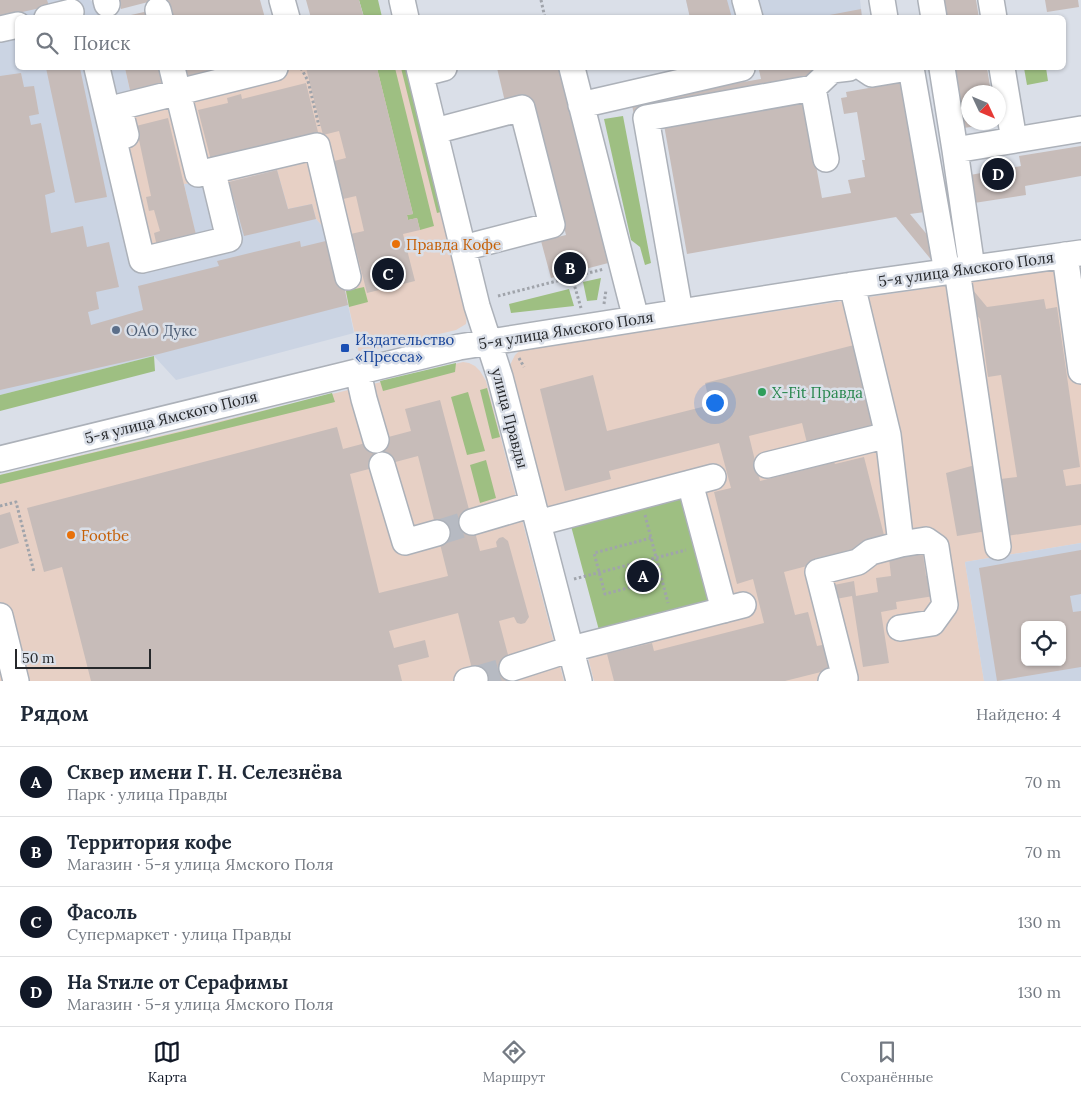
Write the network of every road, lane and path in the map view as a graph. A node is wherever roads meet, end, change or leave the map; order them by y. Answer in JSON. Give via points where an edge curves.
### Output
{"nodes":[{"id":1,"x":282,"y":0,"type":"edge"},
{"id":2,"x":402,"y":0,"type":"edge"},
{"id":3,"x":541,"y":0,"type":"edge"},
{"id":4,"x":745,"y":0,"type":"edge"},
{"id":5,"x":882,"y":0,"type":"edge"},
{"id":6,"x":931,"y":0,"type":"edge"},
{"id":7,"x":991,"y":0,"type":"edge"},
{"id":8,"x":71,"y":10,"type":"edge"},
{"id":9,"x":56,"y":15,"type":"edge"},
{"id":10,"x":286,"y":15,"type":"edge"},
{"id":11,"x":405,"y":15,"type":"edge"},
{"id":12,"x":544,"y":15,"type":"edge"},
{"id":13,"x":749,"y":15,"type":"edge"},
{"id":14,"x":884,"y":15,"type":"edge"},
{"id":15,"x":934,"y":15,"type":"edge"},
{"id":16,"x":994,"y":15,"type":"edge"},
{"id":17,"x":15,"y":26,"type":"edge"},
{"id":18,"x":0,"y":29,"type":"edge"},
{"id":19,"x":97,"y":70,"type":"edge"},
{"id":20,"x":172,"y":70,"type":"edge"},
{"id":21,"x":267,"y":70,"type":"edge"},
{"id":22,"x":302,"y":70,"type":"edge"},
{"id":23,"x":572,"y":70,"type":"edge"},
{"id":24,"x":733,"y":70,"type":"edge"},
{"id":25,"x":832,"y":70,"type":"edge"},
{"id":26,"x":866,"y":70,"type":"edge"},
{"id":27,"x":897,"y":70,"type":"edge"},
{"id":28,"x":910,"y":70,"type":"edge"},
{"id":29,"x":942,"y":70,"type":"edge"},
{"id":30,"x":1002,"y":70,"type":"edge"},
{"id":31,"x":420,"y":71,"type":"edge"},
{"id":32,"x":814,"y":88,"type":"junction"},
{"id":33,"x":178,"y":92,"type":"junction"},
{"id":34,"x":581,"y":105,"type":"junction"},
{"id":35,"x":1081,"y":129,"type":"edge"},
{"id":36,"x":435,"y":131,"type":"junction"},
{"id":37,"x":1014,"y":140,"type":"junction"},
{"id":38,"x":317,"y":146,"type":"junction"},
{"id":39,"x":955,"y":150,"type":"junction"},
{"id":40,"x":826,"y":160,"type":"dead end"},
{"id":41,"x":215,"y":181,"type":"dead end"},
{"id":42,"x":148,"y":222,"type":"dead end"},
{"id":43,"x":464,"y":248,"type":"junction"},
{"id":44,"x":1073,"y":254,"type":"edge"},
{"id":45,"x":622,"y":264,"type":"junction"},
{"id":46,"x":959,"y":270,"type":"junction"},
{"id":47,"x":348,"y":277,"type":"dead end"},
{"id":48,"x":572,"y":277,"type":"junction"},
{"id":49,"x":852,"y":285,"type":"junction"},
{"id":50,"x":498,"y":296,"type":"dead end"},
{"id":51,"x":581,"y":310,"type":"dead end"},
{"id":52,"x":680,"y":312,"type":"junction"},
{"id":53,"x":636,"y":318,"type":"junction"},
{"id":54,"x":490,"y":342,"type":"junction"},
{"id":55,"x":358,"y":372,"type":"junction"},
{"id":56,"x":1081,"y":372,"type":"edge"},
{"id":57,"x":888,"y":435,"type":"junction"},
{"id":58,"x":376,"y":440,"type":"dead end"},
{"id":59,"x":0,"y":459,"type":"edge"},
{"id":60,"x":382,"y":465,"type":"dead end"},
{"id":61,"x":767,"y":466,"type":"dead end"},
{"id":62,"x":0,"y":506,"type":"edge"},
{"id":63,"x":643,"y":507,"type":"dead end"},
{"id":64,"x":535,"y":513,"type":"junction"},
{"id":65,"x":472,"y":522,"type":"tunnel mouth"},
{"id":66,"x":437,"y":533,"type":"tunnel mouth"},
{"id":67,"x":651,"y":538,"type":"junction"},
{"id":68,"x":901,"y":544,"type":"junction"},
{"id":69,"x":998,"y":547,"type":"dead end"},
{"id":70,"x":687,"y":550,"type":"dead end"},
{"id":71,"x":656,"y":558,"type":"junction"},
{"id":72,"x":34,"y":572,"type":"dead end"},
{"id":73,"x":600,"y":573,"type":"junction"},
{"id":74,"x":662,"y":579,"type":"junction"},
{"id":75,"x":572,"y":580,"type":"dead end"},
{"id":76,"x":669,"y":606,"type":"dead end"},
{"id":77,"x":0,"y":616,"type":"edge"},
{"id":78,"x":900,"y":628,"type":"dead end"},
{"id":79,"x":571,"y":649,"type":"junction"},
{"id":80,"x":512,"y":668,"type":"tunnel mouth"},
{"id":81,"x":16,"y":681,"type":"edge"},
{"id":82,"x":579,"y":681,"type":"edge"},
{"id":83,"x":831,"y":681,"type":"edge"}],
"edges":[{"from":1,"to":10,"type":"street"},
{"from":2,"to":11,"type":"street"},
{"from":3,"to":12,"type":"path"},
{"from":4,"to":13,"type":"street"},
{"from":5,"to":14,"type":"street"},
{"from":6,"to":15,"type":"street"},
{"from":7,"to":16,"type":"street"},
{"from":8,"to":9,"type":"street"},
{"from":17,"to":18,"type":"street"},
{"from":19,"to":41,"type":"street","via":[[142,260],[229,239]]},
{"from":20,"to":33,"type":"street"},
{"from":21,"to":33,"type":"street"},
{"from":22,"to":38,"type":"path","via":[[322,140]]},
{"from":23,"to":34,"type":"street"},
{"from":24,"to":34,"type":"street"},
{"from":25,"to":32,"type":"street"},
{"from":26,"to":27,"type":"street","via":[[872,74]]},
{"from":28,"to":46,"type":"street"},
{"from":29,"to":39,"type":"street"},
{"from":30,"to":37,"type":"street"},
{"from":31,"to":36,"type":"street","name":"улица Правды"},
{"from":32,"to":40,"type":"street"},
{"from":32,"to":52,"type":"street","via":[[646,118]]},
{"from":33,"to":38,"type":"street","via":[[198,174]]},
{"from":33,"to":42,"type":"street","via":[[119,107]]},
{"from":34,"to":45,"type":"street"},
{"from":35,"to":37,"type":"street"},
{"from":36,"to":43,"type":"street","name":"улица Правды"},
{"from":36,"to":43,"type":"street","via":[[522,108],[552,225]]},
{"from":37,"to":39,"type":"street"},
{"from":38,"to":47,"type":"street"},
{"from":39,"to":46,"type":"street"},
{"from":43,"to":54,"type":"street","name":"улица Правды","via":[[477,306]]},
{"from":44,"to":46,"type":"street","name":"5-я улица Ямского Поля"},
{"from":44,"to":56,"type":"street"},
{"from":45,"to":48,"type":"path"},
{"from":45,"to":53,"type":"street"},
{"from":46,"to":49,"type":"street","name":"5-я улица Ямского Поля"},
{"from":46,"to":69,"type":"street"},
{"from":48,"to":50,"type":"path"},
{"from":48,"to":51,"type":"path"},
{"from":49,"to":52,"type":"street","name":"5-я улица Ямского Поля"},
{"from":49,"to":57,"type":"street"},
{"from":52,"to":53,"type":"street","name":"5-я улица Ямского Поля"},
{"from":53,"to":54,"type":"street","name":"5-я улица Ямского Поля"},
{"from":54,"to":55,"type":"street","name":"5-я улица Ямского Поля","via":[[459,346]]},
{"from":54,"to":64,"type":"street","name":"улица Правды"},
{"from":55,"to":58,"type":"street"},
{"from":55,"to":59,"type":"street","name":"5-я улица Ямского Поля"},
{"from":57,"to":61,"type":"street"},
{"from":57,"to":68,"type":"street"},
{"from":60,"to":66,"type":"street","via":[[405,542]]},
{"from":62,"to":72,"type":"path","via":[[16,502]]},
{"from":63,"to":67,"type":"path"},
{"from":64,"to":65,"type":"street"},
{"from":64,"to":79,"type":"street","name":"улица Правды"},
{"from":64,"to":79,"type":"street","via":[[701,480],[733,608]]},
{"from":67,"to":71,"type":"path"},
{"from":67,"to":73,"type":"path","via":[[594,553]]},
{"from":68,"to":78,"type":"street","via":[[926,540],[936,547],[945,605],[932,623]]},
{"from":68,"to":83,"type":"street","via":[[871,552],[858,562],[818,572],[845,678]]},
{"from":70,"to":71,"type":"path"},
{"from":71,"to":73,"type":"path"},
{"from":71,"to":74,"type":"path"},
{"from":73,"to":74,"type":"path","via":[[605,594]]},
{"from":73,"to":75,"type":"path"},
{"from":74,"to":76,"type":"path"},
{"from":77,"to":81,"type":"street"},
{"from":79,"to":80,"type":"street"},
{"from":79,"to":82,"type":"street","name":"улица Правды"}]}
